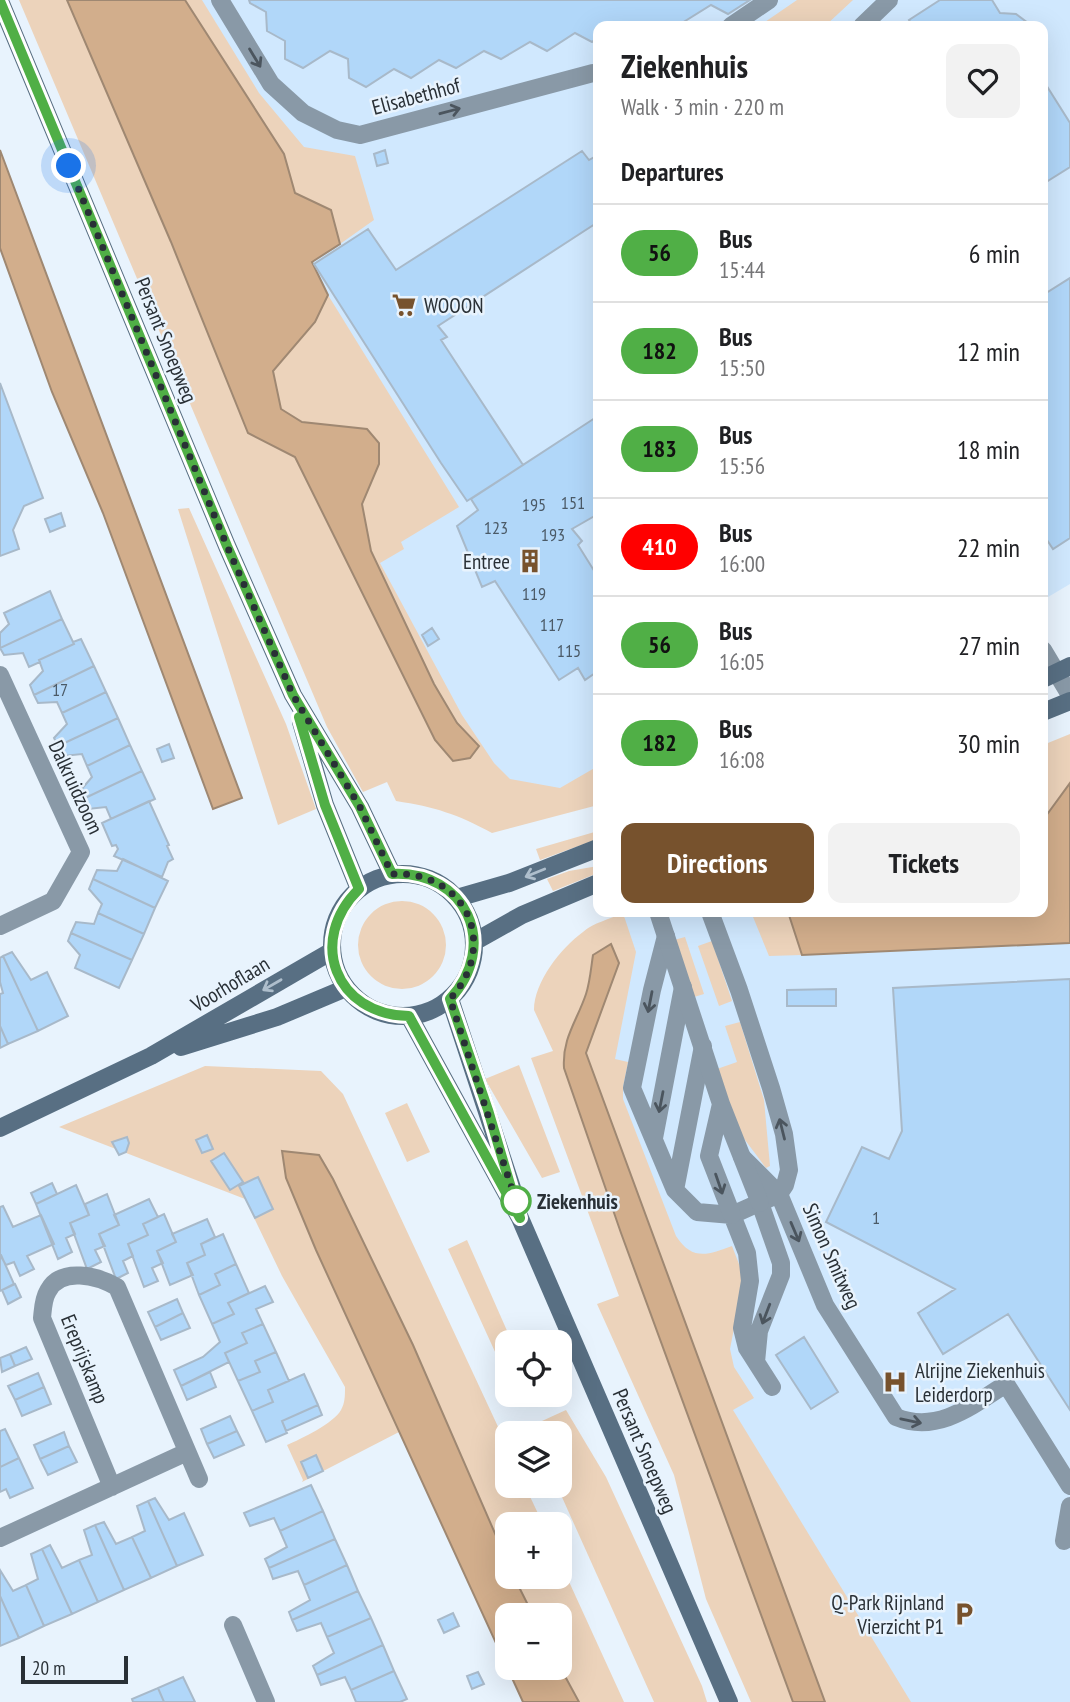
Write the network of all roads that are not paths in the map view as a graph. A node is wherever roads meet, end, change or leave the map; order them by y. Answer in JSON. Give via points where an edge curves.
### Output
{"nodes":[{"id":1,"x":220,"y":0,"type":"edge"},
{"id":2,"x":769,"y":0,"type":"edge"},
{"id":3,"x":889,"y":0,"type":"edge"},
{"id":4,"x":0,"y":1,"type":"edge"},
{"id":5,"x":738,"y":21,"type":"edge"},
{"id":6,"x":867,"y":21,"type":"edge"},
{"id":7,"x":593,"y":74,"type":"edge"},
{"id":8,"x":1057,"y":673,"type":"edge"},
{"id":9,"x":0,"y":675,"type":"edge"},
{"id":10,"x":293,"y":695,"type":"junction"},
{"id":11,"x":1070,"y":695,"type":"edge"},
{"id":12,"x":1070,"y":701,"type":"edge"},
{"id":13,"x":1048,"y":710,"type":"edge"},
{"id":14,"x":593,"y":850,"type":"edge"},
{"id":15,"x":392,"y":874,"type":"junction"},
{"id":16,"x":593,"y":885,"type":"edge"},
{"id":17,"x":359,"y":889,"type":"junction"},
{"id":18,"x":457,"y":898,"type":"junction"},
{"id":19,"x":660,"y":917,"type":"edge"},
{"id":20,"x":712,"y":917,"type":"edge"},
{"id":21,"x":0,"y":926,"type":"edge"},
{"id":22,"x":666,"y":936,"type":"junction"},
{"id":23,"x":474,"y":942,"type":"junction"},
{"id":24,"x":332,"y":951,"type":"junction"},
{"id":25,"x":683,"y":986,"type":"junction"},
{"id":26,"x":346,"y":988,"type":"junction"},
{"id":27,"x":450,"y":999,"type":"junction"},
{"id":28,"x":409,"y":1016,"type":"junction"},
{"id":29,"x":703,"y":1046,"type":"junction"},
{"id":30,"x":151,"y":1056,"type":"junction"},
{"id":31,"x":721,"y":1104,"type":"junction"},
{"id":32,"x":0,"y":1128,"type":"edge"},
{"id":33,"x":653,"y":1138,"type":"junction"},
{"id":34,"x":742,"y":1157,"type":"junction"},
{"id":35,"x":675,"y":1190,"type":"junction"},
{"id":36,"x":779,"y":1194,"type":"junction"},
{"id":37,"x":760,"y":1203,"type":"junction"},
{"id":38,"x":732,"y":1215,"type":"junction"},
{"id":39,"x":520,"y":1218,"type":"junction"},
{"id":40,"x":751,"y":1355,"type":"junction"},
{"id":41,"x":772,"y":1387,"type":"dead end"},
{"id":42,"x":187,"y":1452,"type":"junction"},
{"id":43,"x":199,"y":1479,"type":"dead end"},
{"id":44,"x":1070,"y":1486,"type":"edge"},
{"id":45,"x":112,"y":1487,"type":"junction"},
{"id":46,"x":1070,"y":1506,"type":"edge"},
{"id":47,"x":0,"y":1538,"type":"edge"},
{"id":48,"x":1064,"y":1541,"type":"dead end"},
{"id":49,"x":233,"y":1625,"type":"dead end"},
{"id":50,"x":266,"y":1702,"type":"edge"},
{"id":51,"x":729,"y":1702,"type":"edge"}],
"edges":[{"from":1,"to":7,"type":"street","name":"Elisabethhof","one_way":true,"via":[[271,84],[303,113],[337,130],[360,135]]},
{"from":2,"to":5,"type":"street"},
{"from":3,"to":6,"type":"street"},
{"from":4,"to":10,"type":"main road","name":"Persant Snoepweg","via":[[221,534]]},
{"from":8,"to":11,"type":"street"},
{"from":9,"to":21,"type":"street","name":"Dalkruidzoom","via":[[81,852],[53,901]]},
{"from":10,"to":15,"type":"main road","name":"Persant Snoepweg","via":[[360,807]]},
{"from":10,"to":17,"type":"main road","name":"Persant Snoepweg","via":[[325,805]]},
{"from":12,"to":13,"type":"main road"},
{"from":14,"to":18,"type":"main road","one_way":true},
{"from":15,"to":17,"type":"main road"},
{"from":15,"to":18,"type":"main road","via":[[434,880]]},
{"from":16,"to":23,"type":"main road","via":[[522,915]]},
{"from":17,"to":24,"type":"main road","via":[[337,917]]},
{"from":18,"to":23,"type":"main road","via":[[472,926]]},
{"from":19,"to":22,"type":"street","name":"Simon Smitweg"},
{"from":36,"to":20,"type":"street","name":"Simon Smitweg","one_way":true,"via":[[789,1170],[784,1135]]},
{"from":22,"to":25,"type":"street","name":"Simon Smitweg"},
{"from":22,"to":33,"type":"street","one_way":true,"via":[[632,1088]]},
{"from":23,"to":27,"type":"main road","via":[[468,974]]},
{"from":24,"to":26,"type":"main road"},
{"from":24,"to":30,"type":"main road","name":"Voorhoflaan","one_way":true},
{"from":25,"to":29,"type":"street","name":"Simon Smitweg"},
{"from":25,"to":33,"type":"street","name":"Simon Smitweg","one_way":true},
{"from":26,"to":28,"type":"main road","via":[[367,1007]]},
{"from":26,"to":30,"type":"main road","name":"Voorhoflaan","via":[[277,1017]]},
{"from":27,"to":28,"type":"main road"},
{"from":27,"to":39,"type":"main road","name":"Persant Snoepweg"},
{"from":28,"to":39,"type":"main road","name":"Persant Snoepweg"},
{"from":29,"to":31,"type":"street","name":"Simon Smitweg"},
{"from":29,"to":35,"type":"street","name":"Simon Smitweg"},
{"from":30,"to":32,"type":"main road","name":"Voorhoflaan"},
{"from":31,"to":34,"type":"street","name":"Simon Smitweg"},
{"from":31,"to":38,"type":"street","one_way":true,"via":[[709,1156]]},
{"from":33,"to":35,"type":"street"},
{"from":34,"to":36,"type":"street","name":"Simon Smitweg"},
{"from":34,"to":37,"type":"street","name":"Simon Smitweg"},
{"from":35,"to":38,"type":"street","via":[[697,1212]]},
{"from":36,"to":37,"type":"street","name":"Simon Smitweg"},
{"from":36,"to":44,"type":"street","name":"Simon Smitweg","one_way":true,"via":[[825,1305],[897,1417],[908,1422],[945,1420],[1006,1384]]},
{"from":37,"to":38,"type":"street"},
{"from":37,"to":40,"type":"street","name":"Simon Smitweg","one_way":true,"via":[[781,1275]]},
{"from":38,"to":40,"type":"street","via":[[747,1253],[750,1280],[742,1328]]},
{"from":39,"to":51,"type":"main road","name":"Persant Snoepweg"},
{"from":40,"to":41,"type":"street"},
{"from":42,"to":43,"type":"street","name":"Ereprijskamp"},
{"from":42,"to":45,"type":"street"},
{"from":42,"to":45,"type":"street","name":"Ereprijskamp","via":[[117,1287],[85,1275],[57,1281],[48,1289],[42,1318]]},
{"from":45,"to":47,"type":"street"},
{"from":46,"to":48,"type":"street"},
{"from":49,"to":50,"type":"street"}]}
